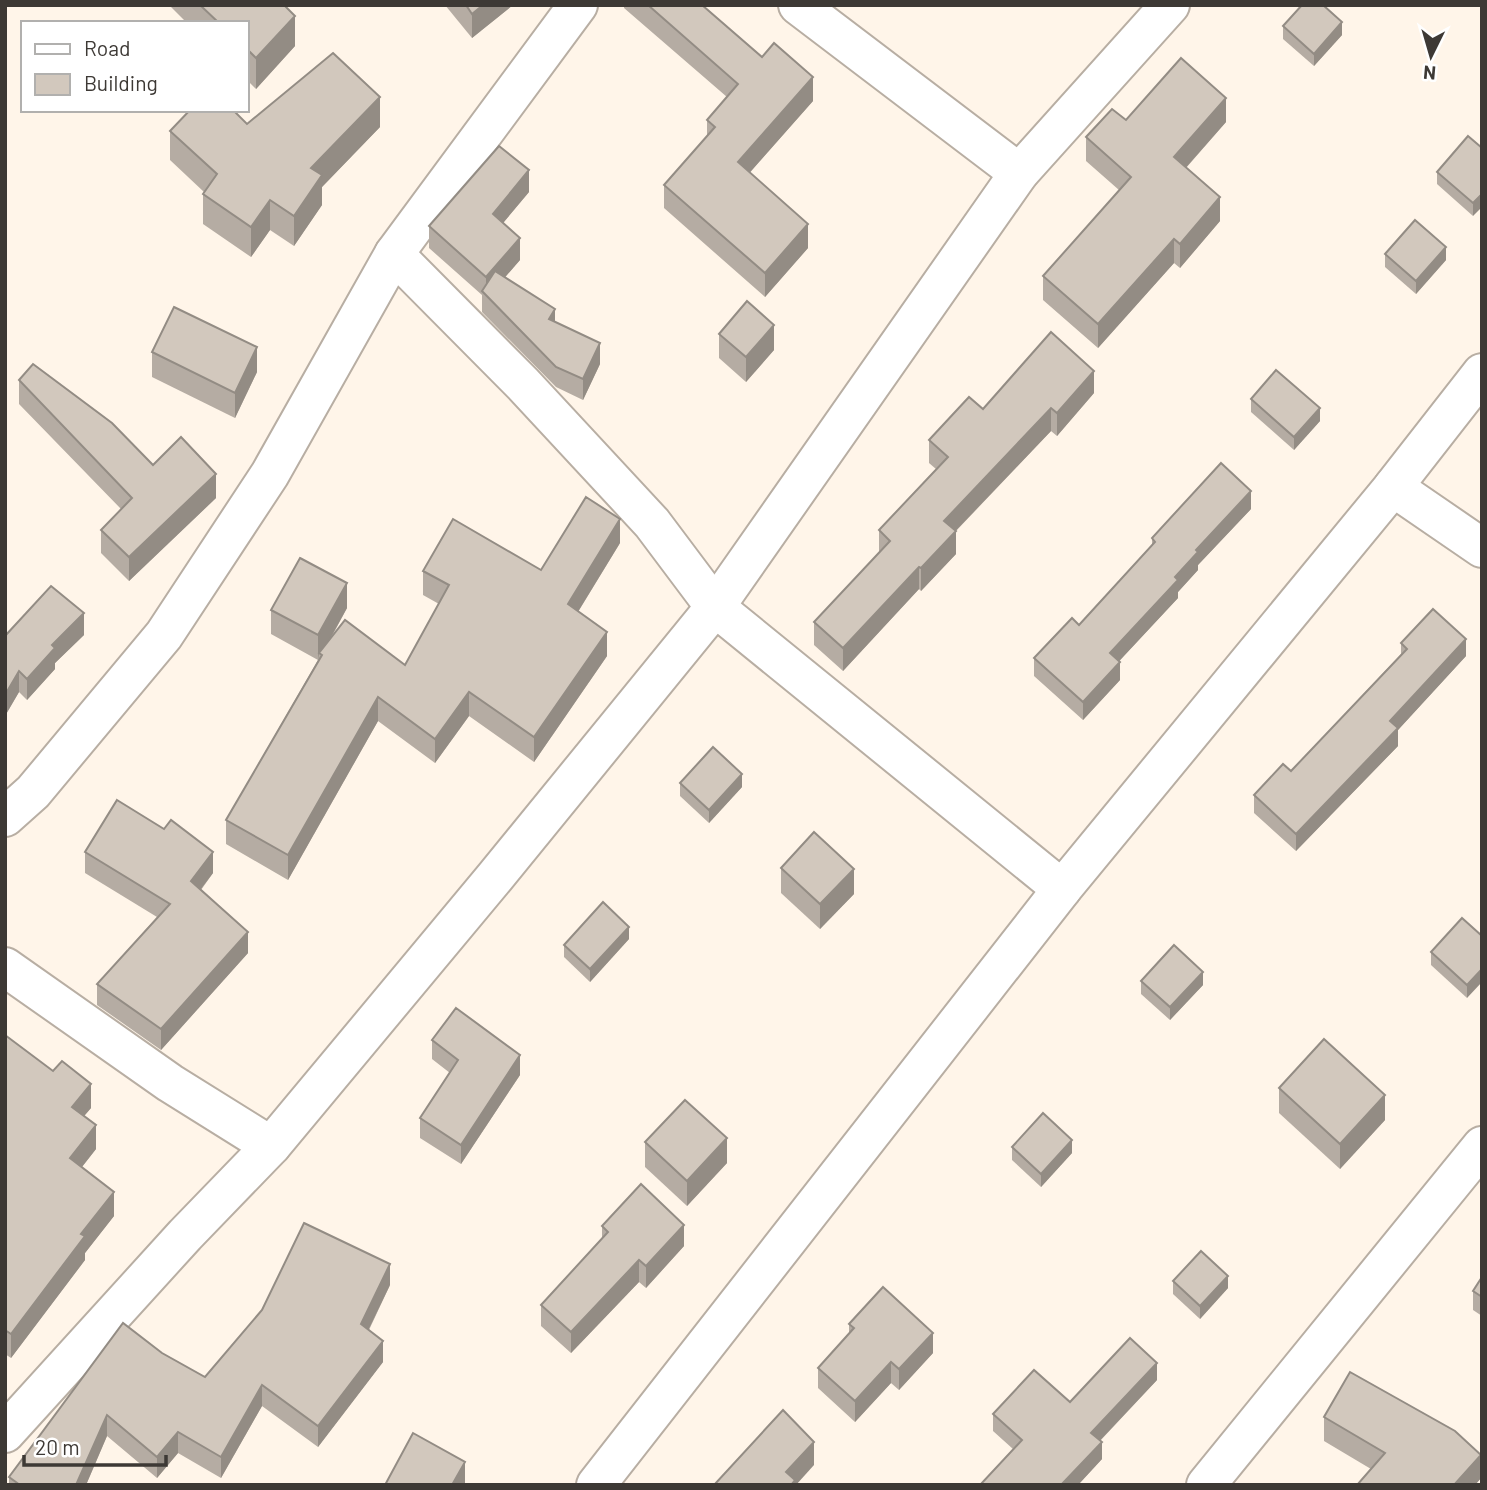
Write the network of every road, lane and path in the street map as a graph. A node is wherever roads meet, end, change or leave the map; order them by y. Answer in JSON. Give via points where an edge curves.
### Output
{"nodes":[{"id":1,"x":578,"y":5,"type":"edge"},
{"id":2,"x":798,"y":5,"type":"edge"},
{"id":3,"x":1170,"y":5,"type":"edge"},
{"id":4,"x":1020,"y":173,"type":"junction"},
{"id":5,"x":394,"y":254,"type":"junction"},
{"id":6,"x":1482,"y":373,"type":"edge"},
{"id":7,"x":1393,"y":486,"type":"junction"},
{"id":8,"x":1482,"y":548,"type":"edge"},
{"id":9,"x":715,"y":607,"type":"junction"},
{"id":10,"x":5,"y":817,"type":"edge"},
{"id":11,"x":1062,"y":889,"type":"junction"},
{"id":12,"x":5,"y":967,"type":"edge"},
{"id":13,"x":271,"y":1146,"type":"junction"},
{"id":14,"x":1482,"y":1146,"type":"edge"},
{"id":15,"x":5,"y":1433,"type":"edge"},
{"id":16,"x":596,"y":1485,"type":"edge"},
{"id":17,"x":1206,"y":1485,"type":"edge"}],
"edges":[{"from":1,"to":5,"type":"street"},
{"from":2,"to":4,"type":"street"},
{"from":3,"to":4,"type":"street"},
{"from":4,"to":9,"type":"street"},
{"from":5,"to":9,"type":"street","via":[[652,523]]},
{"from":5,"to":10,"type":"street","via":[[270,474],[164,635],[33,792]]},
{"from":6,"to":7,"type":"street"},
{"from":7,"to":8,"type":"street"},
{"from":7,"to":11,"type":"street"},
{"from":9,"to":11,"type":"street"},
{"from":9,"to":13,"type":"street"},
{"from":11,"to":16,"type":"street"},
{"from":12,"to":13,"type":"street","via":[[170,1083]]},
{"from":13,"to":15,"type":"street"},
{"from":14,"to":17,"type":"street"}]}
